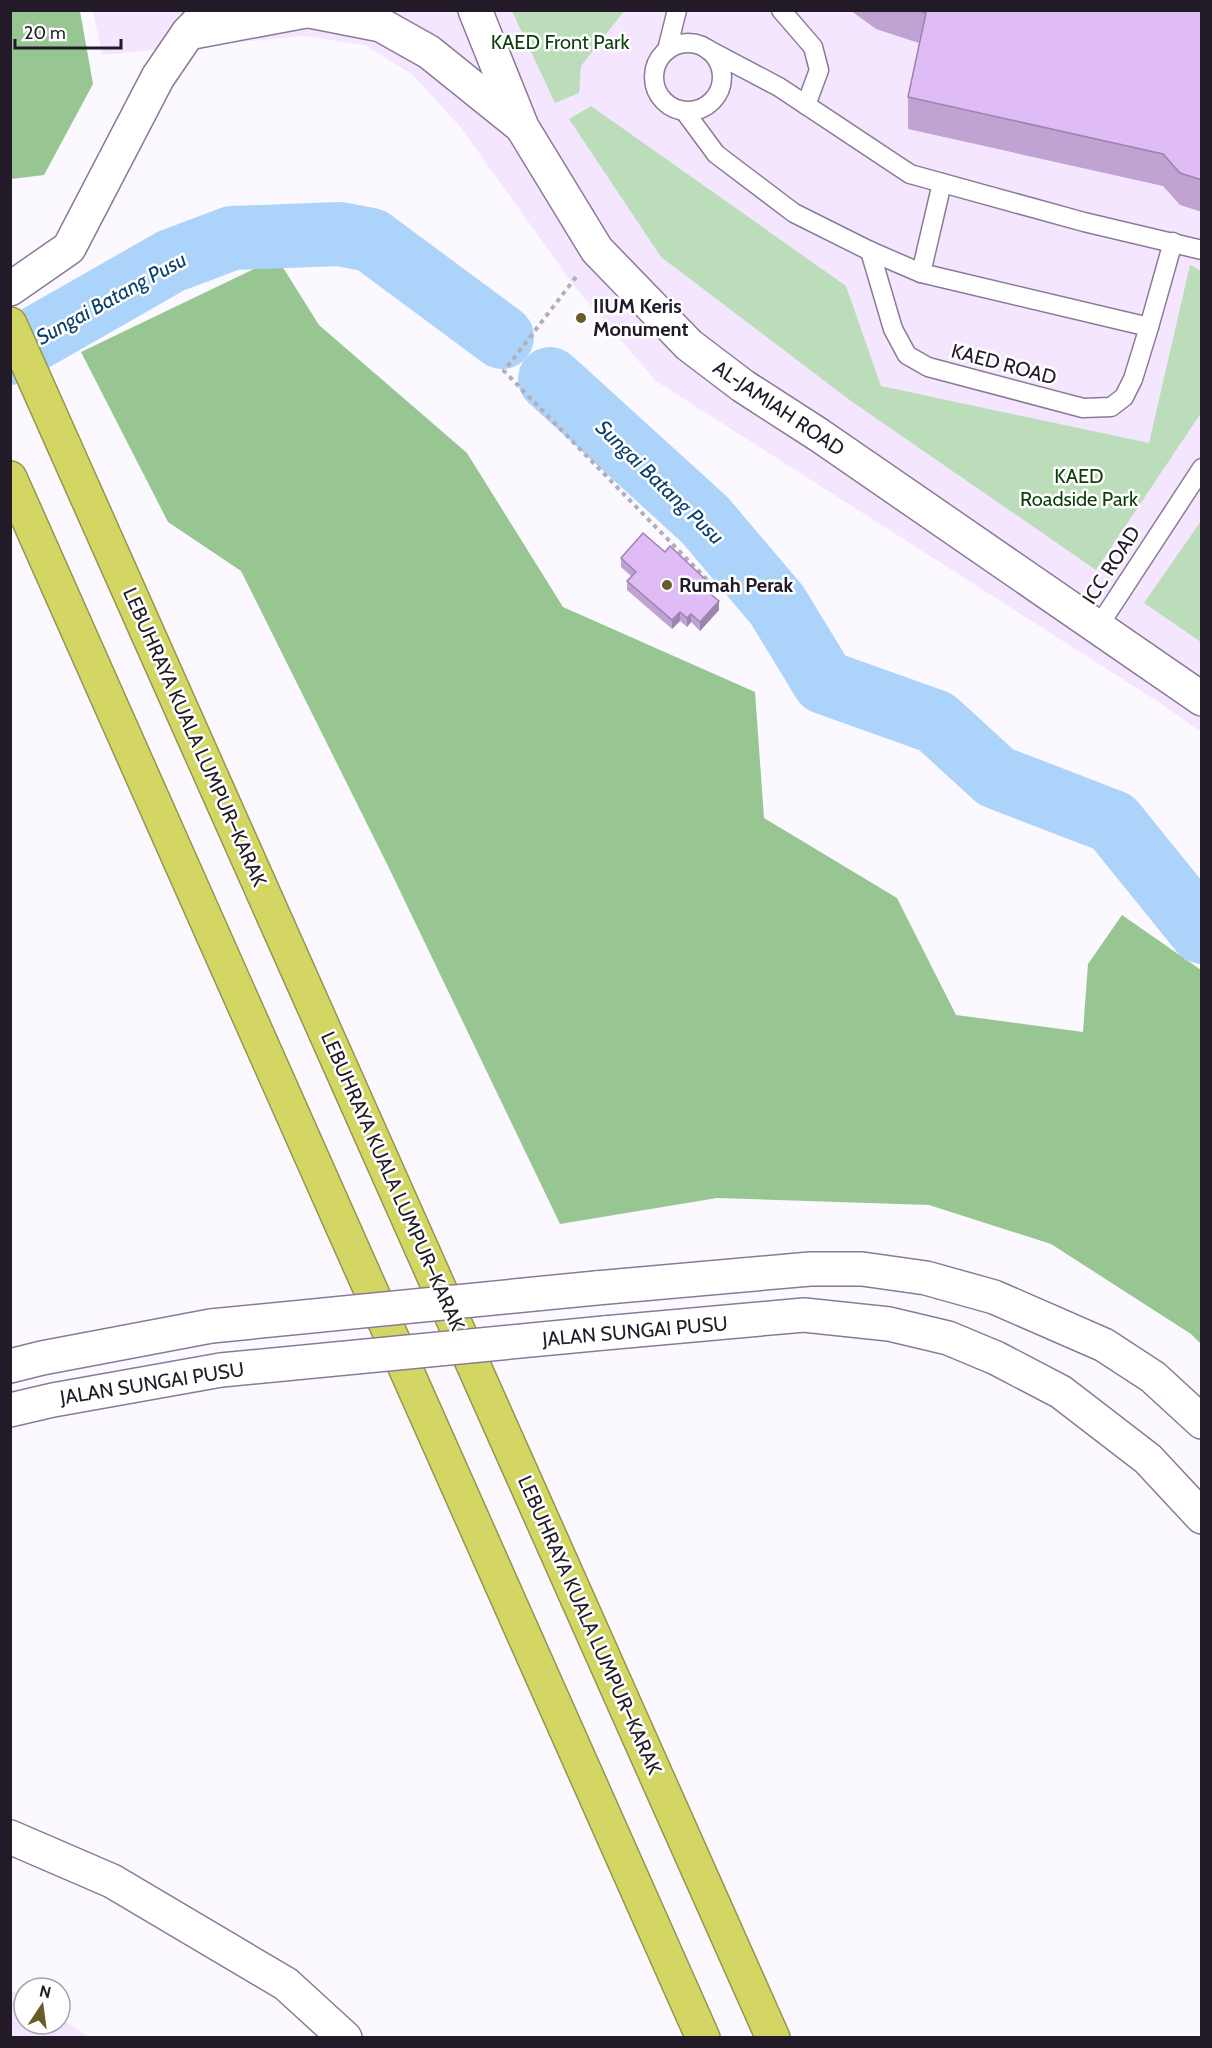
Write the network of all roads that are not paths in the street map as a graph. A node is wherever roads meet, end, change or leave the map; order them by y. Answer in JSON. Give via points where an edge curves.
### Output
{"nodes":[{"id":1,"x":475,"y":10,"type":"edge"},
{"id":2,"x":677,"y":10,"type":"edge"},
{"id":3,"x":781,"y":10,"type":"edge"},
{"id":4,"x":310,"y":11,"type":"edge"},
{"id":5,"x":193,"y":18,"type":"edge"},
{"id":6,"x":707,"y":49,"type":"junction"},
{"id":7,"x":667,"y":50,"type":"junction"},
{"id":8,"x":806,"y":105,"type":"junction"},
{"id":9,"x":686,"y":112,"type":"junction"},
{"id":10,"x":522,"y":127,"type":"junction"},
{"id":11,"x":942,"y":183,"type":"junction"},
{"id":12,"x":1173,"y":242,"type":"junction"},
{"id":13,"x":1202,"y":250,"type":"edge"},
{"id":14,"x":870,"y":251,"type":"junction"},
{"id":15,"x":921,"y":273,"type":"junction"},
{"id":16,"x":10,"y":289,"type":"edge"},
{"id":17,"x":10,"y":324,"type":"edge"},
{"id":18,"x":1149,"y":327,"type":"junction"},
{"id":19,"x":1202,"y":468,"type":"edge"},
{"id":20,"x":14,"y":485,"type":"edge"},
{"id":21,"x":1098,"y":627,"type":"junction"},
{"id":22,"x":1202,"y":699,"type":"edge"},
{"id":23,"x":10,"y":1366,"type":"edge"},
{"id":24,"x":10,"y":1410,"type":"edge"},
{"id":25,"x":1202,"y":1422,"type":"edge"},
{"id":26,"x":1202,"y":1517,"type":"edge"},
{"id":27,"x":10,"y":1837,"type":"edge"},
{"id":28,"x":345,"y":2037,"type":"edge"},
{"id":29,"x":703,"y":2037,"type":"edge"},
{"id":30,"x":773,"y":2037,"type":"edge"}],
"edges":[{"from":1,"to":10,"type":"main road","name":"AL-JAMIAH ROAD"},
{"from":2,"to":7,"type":"lane"},
{"from":3,"to":8,"type":"lane","via":[[813,47],[819,70]]},
{"from":4,"to":5,"type":"main road"},
{"from":4,"to":10,"type":"main road","via":[[381,25],[429,52]]},
{"from":5,"to":16,"type":"main road","via":[[69,248]]},
{"from":6,"to":7,"type":"lane","via":[[687,43]]},
{"from":6,"to":8,"type":"lane"},
{"from":6,"to":9,"type":"lane","via":[[720,66],[721,88],[707,106]]},
{"from":7,"to":9,"type":"lane","via":[[654,66],[655,87],[666,104]]},
{"from":8,"to":11,"type":"lane","via":[[910,174]]},
{"from":9,"to":14,"type":"lane","via":[[716,154],[794,213]]},
{"from":10,"to":21,"type":"main road","name":"AL-JAMIAH ROAD","via":[[597,250],[689,345],[743,386]]},
{"from":11,"to":12,"type":"lane"},
{"from":11,"to":15,"type":"lane"},
{"from":12,"to":13,"type":"lane"},
{"from":12,"to":18,"type":"lane","name":"KAED ROAD"},
{"from":14,"to":15,"type":"lane"},
{"from":14,"to":18,"type":"lane","name":"KAED ROAD","via":[[893,329],[907,355],[928,367],[1083,408],[1111,407],[1124,397],[1133,379]]},
{"from":15,"to":18,"type":"lane"},
{"from":17,"to":30,"type":"highway","name":"LEBUHRAYA KUALA LUMPUR–KARAK"},
{"from":19,"to":21,"type":"lane","name":"ICC ROAD"},
{"from":20,"to":29,"type":"highway"},
{"from":21,"to":22,"type":"main road","name":"AL-JAMIAH ROAD"},
{"from":23,"to":25,"type":"main road","bridge":true,"via":[[211,1326],[810,1269],[862,1269],[926,1278],[994,1297],[1060,1324],[1104,1345],[1153,1377]]},
{"from":24,"to":26,"type":"main road","name":"JALAN SUNGAI PUSU","bridge":true,"via":[[221,1370],[804,1315],[889,1324],[948,1338],[996,1358],[1061,1392],[1148,1459]]},
{"from":27,"to":28,"type":"main road","via":[[112,1881],[286,1984]]}]}
